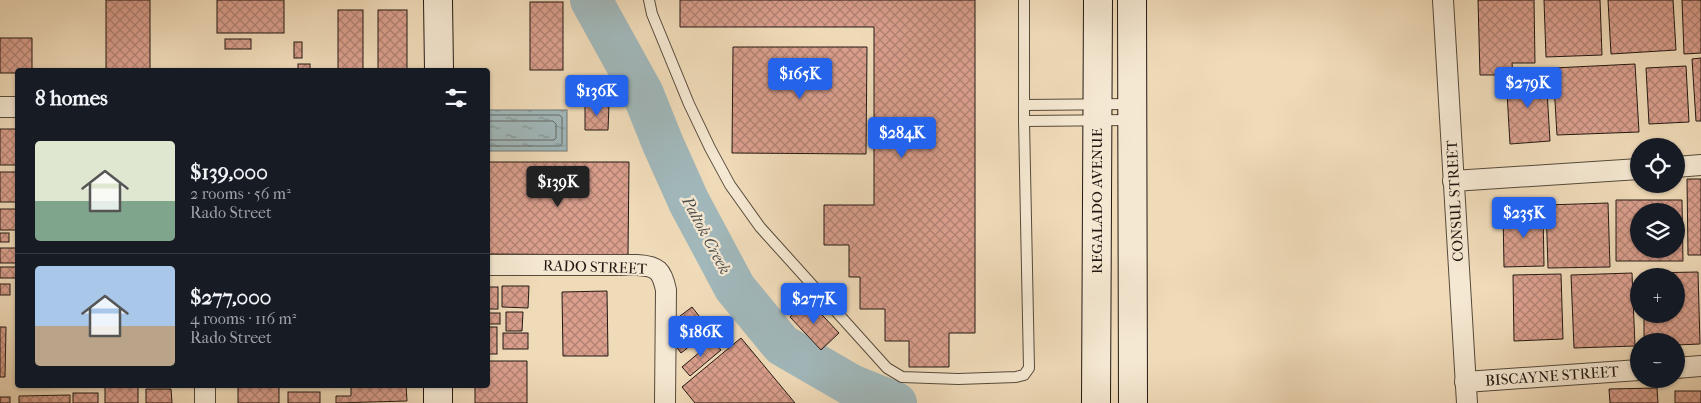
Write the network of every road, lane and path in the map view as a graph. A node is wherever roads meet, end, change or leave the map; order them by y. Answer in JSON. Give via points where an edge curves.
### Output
{"nodes":[{"id":1,"x":438,"y":0,"type":"edge"},
{"id":2,"x":649,"y":0,"type":"edge"},
{"id":3,"x":1024,"y":0,"type":"edge"},
{"id":4,"x":1098,"y":0,"type":"edge"},
{"id":5,"x":1132,"y":0,"type":"edge"},
{"id":6,"x":1442,"y":0,"type":"edge"},
{"id":7,"x":439,"y":68,"type":"edge"},
{"id":8,"x":1024,"y":105,"type":"junction"},
{"id":9,"x":0,"y":107,"type":"edge"},
{"id":10,"x":15,"y":107,"type":"edge"},
{"id":11,"x":1097,"y":112,"type":"junction"},
{"id":12,"x":1132,"y":112,"type":"junction"},
{"id":13,"x":1024,"y":121,"type":"junction"},
{"id":14,"x":1701,"y":165,"type":"edge"},
{"id":15,"x":1685,"y":166,"type":"edge"},
{"id":16,"x":1630,"y":170,"type":"edge"},
{"id":17,"x":1454,"y":181,"type":"junction"},
{"id":18,"x":490,"y":265,"type":"edge"},
{"id":19,"x":1701,"y":366,"type":"edge"},
{"id":20,"x":1685,"y":367,"type":"edge"},
{"id":21,"x":1630,"y":371,"type":"edge"},
{"id":22,"x":1465,"y":382,"type":"junction"},
{"id":23,"x":205,"y":388,"type":"edge"},
{"id":24,"x":438,"y":388,"type":"edge"},
{"id":25,"x":1096,"y":402,"type":"edge"},
{"id":26,"x":1133,"y":402,"type":"edge"},
{"id":27,"x":205,"y":403,"type":"edge"},
{"id":28,"x":438,"y":403,"type":"edge"},
{"id":29,"x":666,"y":403,"type":"edge"},
{"id":30,"x":1467,"y":403,"type":"edge"}],
"edges":[{"from":1,"to":7,"type":"main road"},
{"from":2,"to":13,"type":"lane","via":[[689,104],[730,185],[760,227],[887,368],[902,377],[1016,377],[1024,375],[1029,368]]},
{"from":3,"to":8,"type":"lane"},
{"from":4,"to":11,"type":"main road","name":"REGALADO AVENUE"},
{"from":5,"to":12,"type":"main road"},
{"from":6,"to":17,"type":"street","name":"CONSUL STREET"},
{"from":8,"to":11,"type":"lane"},
{"from":8,"to":13,"type":"lane"},
{"from":9,"to":10,"type":"street"},
{"from":11,"to":12,"type":"lane"},
{"from":11,"to":12,"type":"lane"},
{"from":11,"to":13,"type":"lane"},
{"from":11,"to":25,"type":"main road","name":"REGALADO AVENUE"},
{"from":12,"to":26,"type":"main road"},
{"from":14,"to":15,"type":"street"},
{"from":16,"to":17,"type":"street"},
{"from":17,"to":22,"type":"street","name":"CONSUL STREET"},
{"from":18,"to":29,"type":"street","name":"RADO STREET","via":[[647,265],[658,270],[666,290]]},
{"from":19,"to":20,"type":"street"},
{"from":21,"to":22,"type":"street","name":"BISCAYNE STREET"},
{"from":22,"to":30,"type":"street","name":"CONSUL STREET"},
{"from":23,"to":27,"type":"street"},
{"from":24,"to":28,"type":"main road"}]}
